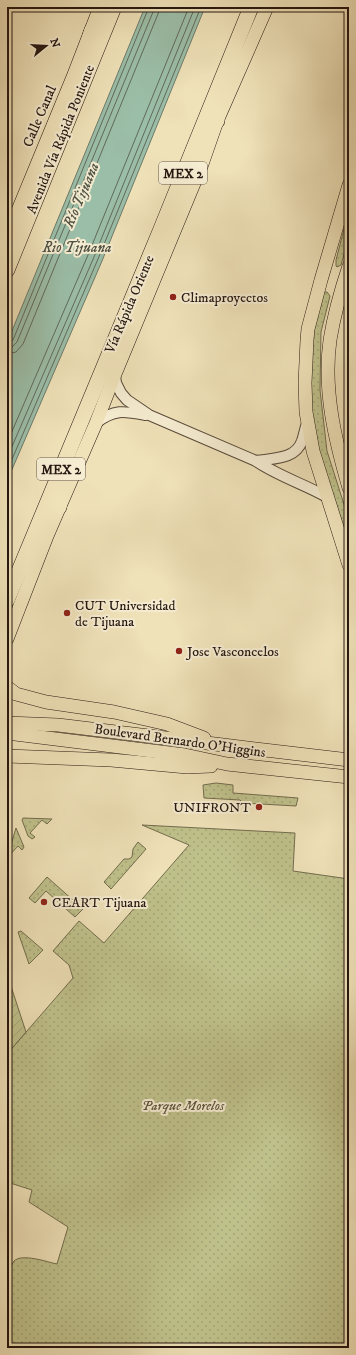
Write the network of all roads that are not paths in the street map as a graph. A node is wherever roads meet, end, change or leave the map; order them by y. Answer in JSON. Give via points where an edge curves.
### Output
{"nodes":[{"id":1,"x":100,"y":7,"type":"edge"},
{"id":2,"x":114,"y":7,"type":"edge"},
{"id":3,"x":251,"y":7,"type":"edge"},
{"id":4,"x":267,"y":7,"type":"edge"},
{"id":5,"x":92,"y":30,"type":"junction"},
{"id":6,"x":217,"y":121,"type":"junction"},
{"id":7,"x":62,"y":133,"type":"junction"},
{"id":8,"x":349,"y":185,"type":"edge"},
{"id":9,"x":160,"y":229,"type":"junction"},
{"id":10,"x":12,"y":241,"type":"edge"},
{"id":11,"x":7,"y":259,"type":"edge"},
{"id":12,"x":349,"y":266,"type":"edge"},
{"id":13,"x":7,"y":270,"type":"edge"},
{"id":14,"x":115,"y":338,"type":"junction"},
{"id":15,"x":115,"y":374,"type":"junction"},
{"id":16,"x":149,"y":415,"type":"junction"},
{"id":17,"x":307,"y":421,"type":"junction"},
{"id":18,"x":96,"y":423,"type":"junction"},
{"id":19,"x":256,"y":461,"type":"junction"},
{"id":20,"x":349,"y":488,"type":"edge"},
{"id":21,"x":327,"y":497,"type":"junction"},
{"id":22,"x":59,"y":507,"type":"junction"},
{"id":23,"x":349,"y":565,"type":"edge"},
{"id":24,"x":7,"y":600,"type":"edge"},
{"id":25,"x":7,"y":639,"type":"edge"},
{"id":26,"x":7,"y":687,"type":"edge"},
{"id":27,"x":7,"y":723,"type":"edge"},
{"id":28,"x":7,"y":733,"type":"edge"},
{"id":29,"x":222,"y":746,"type":"junction"},
{"id":30,"x":7,"y":756,"type":"edge"},
{"id":31,"x":349,"y":760,"type":"edge"},
{"id":32,"x":227,"y":764,"type":"junction"},
{"id":33,"x":349,"y":777,"type":"edge"}],
"edges":[{"from":1,"to":5,"type":"main road"},
{"from":2,"to":7,"type":"highway","name":"Avenida Vía Rápida Poniente"},
{"from":3,"to":9,"type":"highway","name":"Vía Rápida Oriente","number":"MEX 2"},
{"from":4,"to":6,"type":"main road"},
{"from":5,"to":7,"type":"highway"},
{"from":5,"to":10,"type":"main road","name":"Calle Canal"},
{"from":6,"to":9,"type":"highway","via":[[208,130],[168,220]]},
{"from":6,"to":15,"type":"main road","via":[[202,164]]},
{"from":7,"to":10,"type":"highway","name":"Avenida Vía Rápida Poniente"},
{"from":8,"to":17,"type":"main road","via":[[308,329],[305,383]]},
{"from":9,"to":14,"type":"highway","name":"Vía Rápida Oriente","number":"MEX 2"},
{"from":10,"to":11,"type":"highway"},
{"from":10,"to":13,"type":"highway","name":"Avenida Vía Rápida Poniente"},
{"from":12,"to":20,"type":"main road","via":[[333,324],[328,381],[336,445]]},
{"from":14,"to":22,"type":"highway","via":[[115,357],[59,492]]},
{"from":14,"to":24,"type":"highway","name":"Vía Rápida Oriente","number":"MEX 2"},
{"from":15,"to":16,"type":"street","via":[[121,393]]},
{"from":15,"to":18,"type":"main road"},
{"from":16,"to":18,"type":"street","via":[[125,411],[106,416]]},
{"from":16,"to":19,"type":"street"},
{"from":17,"to":19,"type":"street","via":[[302,442],[289,456]]},
{"from":17,"to":21,"type":"main road"},
{"from":18,"to":22,"type":"main road"},
{"from":19,"to":21,"type":"street","via":[[269,470],[306,485]]},
{"from":21,"to":23,"type":"main road"},
{"from":22,"to":25,"type":"main road"},
{"from":26,"to":29,"type":"main road","via":[[16,694],[46,702],[114,712],[167,724]]},
{"from":27,"to":29,"type":"main road","name":"Boulevard Bernardo O'Higgins","via":[[58,725]]},
{"from":28,"to":32,"type":"main road","name":"Boulevard Bernardo O'Higgins","via":[[185,755]]},
{"from":29,"to":31,"type":"main road","name":"Boulevard Bernardo O'Higgins"},
{"from":30,"to":32,"type":"main road","via":[[187,767]]},
{"from":32,"to":33,"type":"main road","name":"Boulevard Bernardo O'Higgins"}]}
